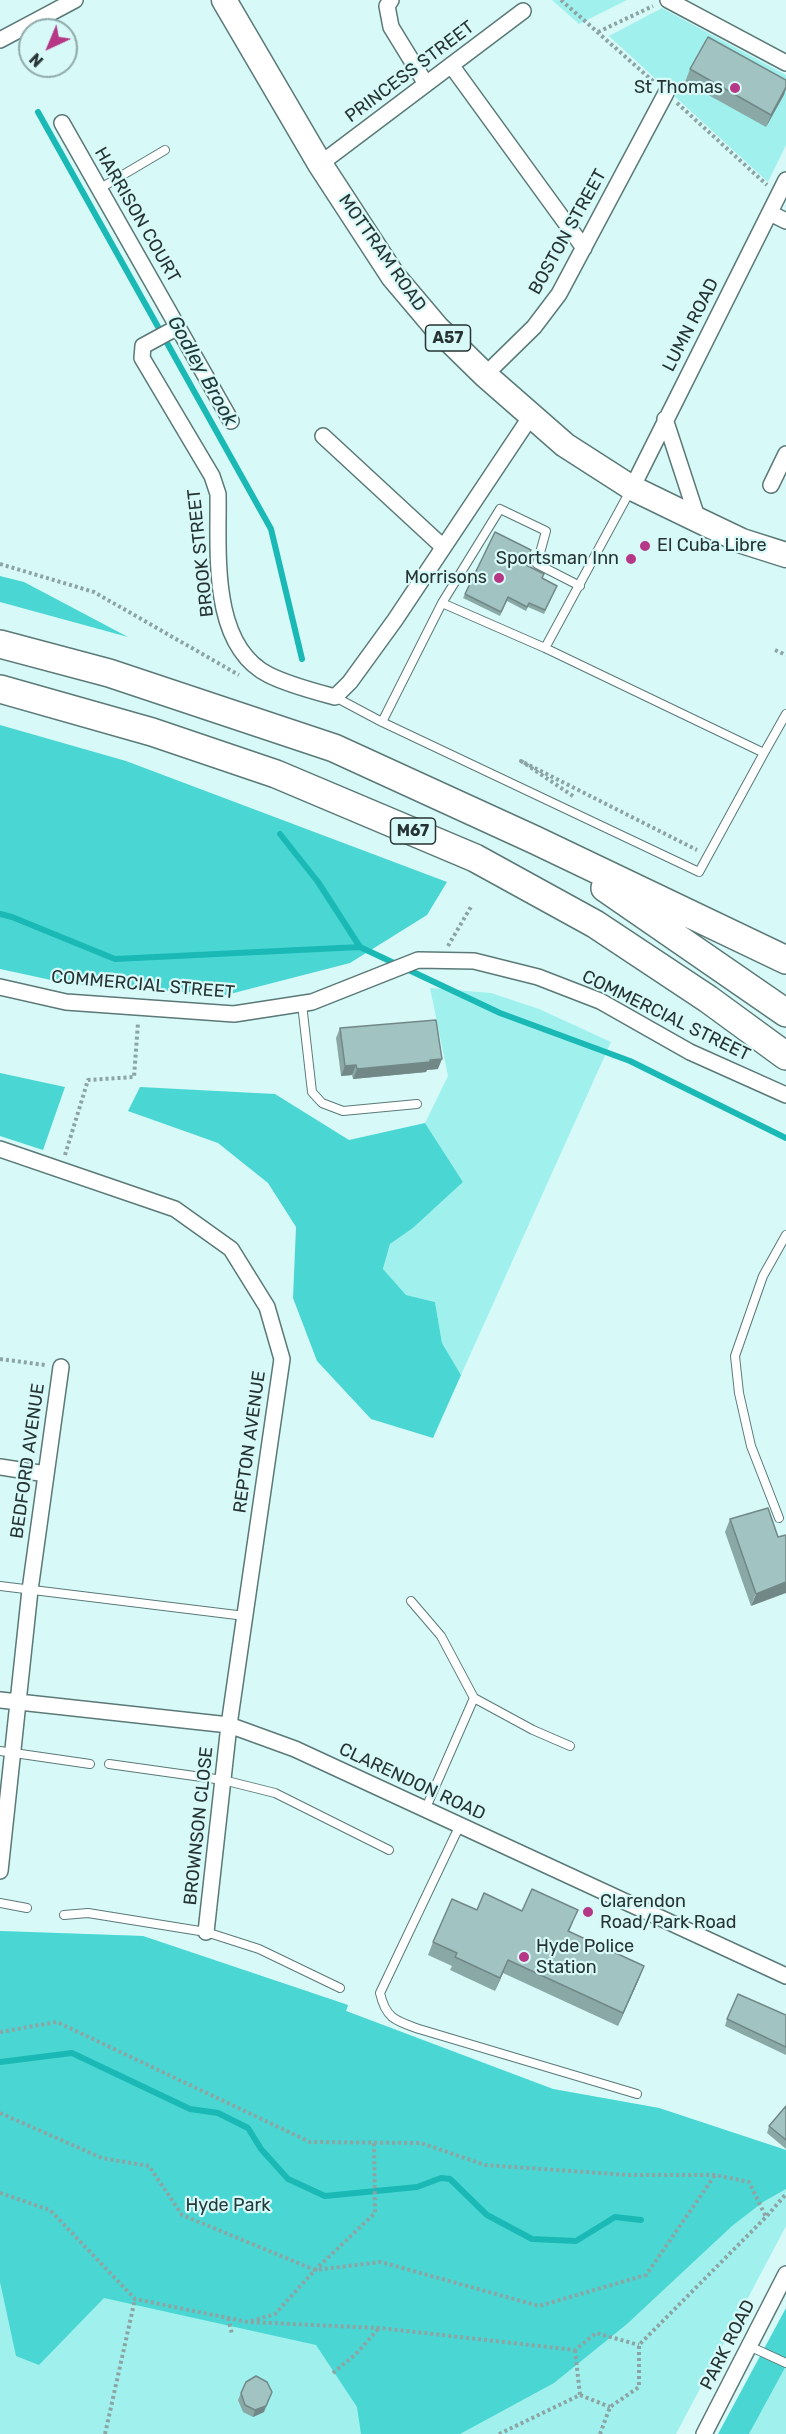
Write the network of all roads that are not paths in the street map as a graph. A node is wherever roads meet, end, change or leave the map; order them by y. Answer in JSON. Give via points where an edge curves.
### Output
{"nodes":[{"id":1,"x":75,"y":0,"type":"edge"},
{"id":2,"x":224,"y":0,"type":"edge"},
{"id":3,"x":391,"y":0,"type":"edge"},
{"id":4,"x":662,"y":2,"type":"edge"},
{"id":5,"x":523,"y":11,"type":"dead end"},
{"id":6,"x":2,"y":35,"type":"edge"},
{"id":7,"x":786,"y":63,"type":"edge"},
{"id":8,"x":451,"y":65,"type":"junction"},
{"id":9,"x":426,"y":84,"type":"junction"},
{"id":10,"x":666,"y":93,"type":"dead end"},
{"id":11,"x":62,"y":123,"type":"dead end"},
{"id":12,"x":165,"y":150,"type":"dead end"},
{"id":13,"x":320,"y":164,"type":"junction"},
{"id":14,"x":786,"y":180,"type":"edge"},
{"id":15,"x":99,"y":189,"type":"junction"},
{"id":16,"x":770,"y":213,"type":"junction"},
{"id":17,"x":786,"y":221,"type":"edge"},
{"id":18,"x":584,"y":248,"type":"junction"},
{"id":19,"x":176,"y":328,"type":"junction"},
{"id":20,"x":484,"y":375,"type":"junction"},
{"id":21,"x":531,"y":416,"type":"junction"},
{"id":22,"x":665,"y":419,"type":"junction"},
{"id":23,"x":231,"y":421,"type":"dead end"},
{"id":24,"x":322,"y":436,"type":"dead end"},
{"id":25,"x":786,"y":454,"type":"edge"},
{"id":26,"x":771,"y":484,"type":"dead end"},
{"id":27,"x":632,"y":488,"type":"junction"},
{"id":28,"x":698,"y":520,"type":"junction"},
{"id":29,"x":442,"y":546,"type":"junction"},
{"id":30,"x":786,"y":555,"type":"edge"},
{"id":31,"x":580,"y":586,"type":"junction"},
{"id":32,"x":442,"y":603,"type":"junction"},
{"id":33,"x":0,"y":645,"type":"edge"},
{"id":34,"x":545,"y":648,"type":"junction"},
{"id":35,"x":0,"y":690,"type":"edge"},
{"id":36,"x":335,"y":697,"type":"junction"},
{"id":37,"x":785,"y":716,"type":"edge"},
{"id":38,"x":382,"y":722,"type":"junction"},
{"id":39,"x":764,"y":753,"type":"junction"},
{"id":40,"x":535,"y":840,"type":"junction"},
{"id":41,"x":786,"y":960,"type":"edge"},
{"id":42,"x":0,"y":987,"type":"edge"},
{"id":43,"x":302,"y":1004,"type":"junction"},
{"id":44,"x":786,"y":1012,"type":"edge"},
{"id":45,"x":786,"y":1056,"type":"edge"},
{"id":46,"x":786,"y":1095,"type":"edge"},
{"id":47,"x":417,"y":1104,"type":"dead end"},
{"id":48,"x":0,"y":1149,"type":"edge"},
{"id":49,"x":786,"y":1235,"type":"edge"},
{"id":50,"x":61,"y":1367,"type":"road end"},
{"id":51,"x":0,"y":1467,"type":"edge"},
{"id":52,"x":46,"y":1474,"type":"junction"},
{"id":53,"x":779,"y":1518,"type":"dead end"},
{"id":54,"x":0,"y":1586,"type":"edge"},
{"id":55,"x":30,"y":1590,"type":"junction"},
{"id":56,"x":411,"y":1601,"type":"dead end"},
{"id":57,"x":245,"y":1616,"type":"junction"},
{"id":58,"x":474,"y":1698,"type":"junction"},
{"id":59,"x":0,"y":1700,"type":"edge"},
{"id":60,"x":19,"y":1703,"type":"junction"},
{"id":61,"x":230,"y":1725,"type":"junction"},
{"id":62,"x":570,"y":1746,"type":"dead end"},
{"id":63,"x":7,"y":1752,"type":"edge"},
{"id":64,"x":90,"y":1764,"type":"dead end"},
{"id":65,"x":109,"y":1764,"type":"dead end"},
{"id":66,"x":223,"y":1780,"type":"junction"},
{"id":67,"x":425,"y":1810,"type":"junction"},
{"id":68,"x":460,"y":1826,"type":"junction"},
{"id":69,"x":388,"y":1850,"type":"dead end"},
{"id":70,"x":0,"y":1872,"type":"edge"},
{"id":71,"x":0,"y":1903,"type":"edge"},
{"id":72,"x":27,"y":1908,"type":"dead end"},
{"id":73,"x":64,"y":1915,"type":"dead end"},
{"id":74,"x":206,"y":1932,"type":"junction"},
{"id":75,"x":786,"y":1976,"type":"edge"},
{"id":76,"x":340,"y":1988,"type":"dead end"},
{"id":77,"x":637,"y":2094,"type":"dead end"},
{"id":78,"x":786,"y":2274,"type":"edge"},
{"id":79,"x":749,"y":2346,"type":"junction"},
{"id":80,"x":786,"y":2363,"type":"edge"},
{"id":81,"x":704,"y":2434,"type":"edge"}],
"edges":[{"from":1,"to":6,"type":"street"},
{"from":2,"to":13,"type":"main road","name":"MOTTRAM ROAD","number":"A57"},
{"from":3,"to":9,"type":"street","via":[[387,6],[391,27]]},
{"from":4,"to":7,"type":"street"},
{"from":5,"to":8,"type":"street","name":"PRINCESS STREET"},
{"from":8,"to":9,"type":"street","name":"PRINCESS STREET"},
{"from":8,"to":18,"type":"street"},
{"from":9,"to":13,"type":"street","name":"PRINCESS STREET"},
{"from":10,"to":18,"type":"street","name":"BOSTON STREET"},
{"from":11,"to":15,"type":"street","name":"HARRISON COURT"},
{"from":12,"to":15,"type":"lane"},
{"from":13,"to":20,"type":"main road","name":"MOTTRAM ROAD","number":"A57","via":[[393,276]]},
{"from":14,"to":16,"type":"street","name":"LUMN ROAD"},
{"from":15,"to":19,"type":"street","name":"HARRISON COURT"},
{"from":16,"to":17,"type":"street"},
{"from":16,"to":22,"type":"street","name":"LUMN ROAD"},
{"from":18,"to":20,"type":"street","name":"BOSTON STREET","via":[[560,294],[534,327]]},
{"from":19,"to":23,"type":"street","name":"HARRISON COURT"},
{"from":19,"to":36,"type":"street","name":"BROOK STREET","via":[[143,346],[142,358],[212,476],[218,494],[223,608],[231,633],[242,651],[269,675]]},
{"from":20,"to":21,"type":"main road","name":"MOTTRAM ROAD","number":"A57"},
{"from":21,"to":27,"type":"main road","name":"MOTTRAM ROAD","number":"A57","via":[[565,445]]},
{"from":21,"to":29,"type":"street"},
{"from":22,"to":27,"type":"street","name":"LUMN ROAD"},
{"from":22,"to":28,"type":"street"},
{"from":24,"to":29,"type":"street"},
{"from":25,"to":26,"type":"street"},
{"from":27,"to":28,"type":"main road","name":"MOTTRAM ROAD","number":"A57"},
{"from":27,"to":31,"type":"lane"},
{"from":28,"to":30,"type":"main road","name":"MOTTRAM ROAD","number":"A57","via":[[742,541]]},
{"from":29,"to":36,"type":"street","via":[[395,620]]},
{"from":31,"to":32,"type":"lane","via":[[537,564],[546,531],[500,509]]},
{"from":31,"to":34,"type":"lane"},
{"from":32,"to":34,"type":"lane"},
{"from":32,"to":38,"type":"lane"},
{"from":33,"to":40,"type":"highway","number":"M67","via":[[109,673],[334,748]]},
{"from":34,"to":39,"type":"lane"},
{"from":35,"to":45,"type":"highway","number":"M67","via":[[152,732],[276,774],[475,858],[595,924]]},
{"from":36,"to":38,"type":"lane"},
{"from":37,"to":39,"type":"lane"},
{"from":38,"to":39,"type":"lane","via":[[699,872]]},
{"from":40,"to":41,"type":"highway","number":"M67"},
{"from":40,"to":44,"type":"highway","number":"M67"},
{"from":42,"to":43,"type":"street","name":"COMMERCIAL STREET","via":[[66,1002],[234,1014]]},
{"from":43,"to":46,"type":"street","name":"COMMERCIAL STREET","via":[[418,960],[474,962],[538,977],[600,1001],[690,1052]]},
{"from":43,"to":47,"type":"lane","via":[[312,1092],[322,1103],[343,1111]]},
{"from":48,"to":57,"type":"street","name":"REPTON AVENUE","via":[[175,1209],[231,1249],[267,1307],[282,1359]]},
{"from":49,"to":53,"type":"lane","via":[[763,1276],[735,1356],[751,1446]]},
{"from":50,"to":52,"type":"street","name":"BEDFORD AVENUE"},
{"from":51,"to":52,"type":"street"},
{"from":52,"to":55,"type":"street","name":"BEDFORD AVENUE"},
{"from":54,"to":55,"type":"lane"},
{"from":55,"to":57,"type":"lane"},
{"from":55,"to":60,"type":"street","name":"BEDFORD AVENUE"},
{"from":56,"to":58,"type":"lane","via":[[441,1636]]},
{"from":57,"to":61,"type":"street","name":"REPTON AVENUE"},
{"from":58,"to":62,"type":"lane"},
{"from":58,"to":67,"type":"lane"},
{"from":59,"to":60,"type":"street","name":"CLARENDON ROAD"},
{"from":60,"to":61,"type":"street","name":"CLARENDON ROAD"},
{"from":60,"to":63,"type":"street","name":"BEDFORD AVENUE"},
{"from":61,"to":66,"type":"street","name":"BROWNSON CLOSE"},
{"from":61,"to":67,"type":"street","name":"CLARENDON ROAD","via":[[295,1749]]},
{"from":63,"to":64,"type":"lane"},
{"from":63,"to":70,"type":"street","name":"BEDFORD AVENUE"},
{"from":65,"to":66,"type":"lane"},
{"from":66,"to":69,"type":"lane","via":[[275,1793]]},
{"from":66,"to":74,"type":"street","name":"BROWNSON CLOSE"},
{"from":67,"to":68,"type":"street","name":"CLARENDON ROAD"},
{"from":68,"to":75,"type":"street","name":"CLARENDON ROAD"},
{"from":68,"to":77,"type":"lane","via":[[380,1993],[384,2009],[398,2022],[441,2037]]},
{"from":71,"to":72,"type":"lane"},
{"from":73,"to":74,"type":"lane","via":[[88,1913]]},
{"from":74,"to":76,"type":"lane","via":[[259,1949]]},
{"from":78,"to":79,"type":"street","name":"PARK ROAD"},
{"from":79,"to":80,"type":"lane"},
{"from":79,"to":81,"type":"street","name":"PARK ROAD"}]}
